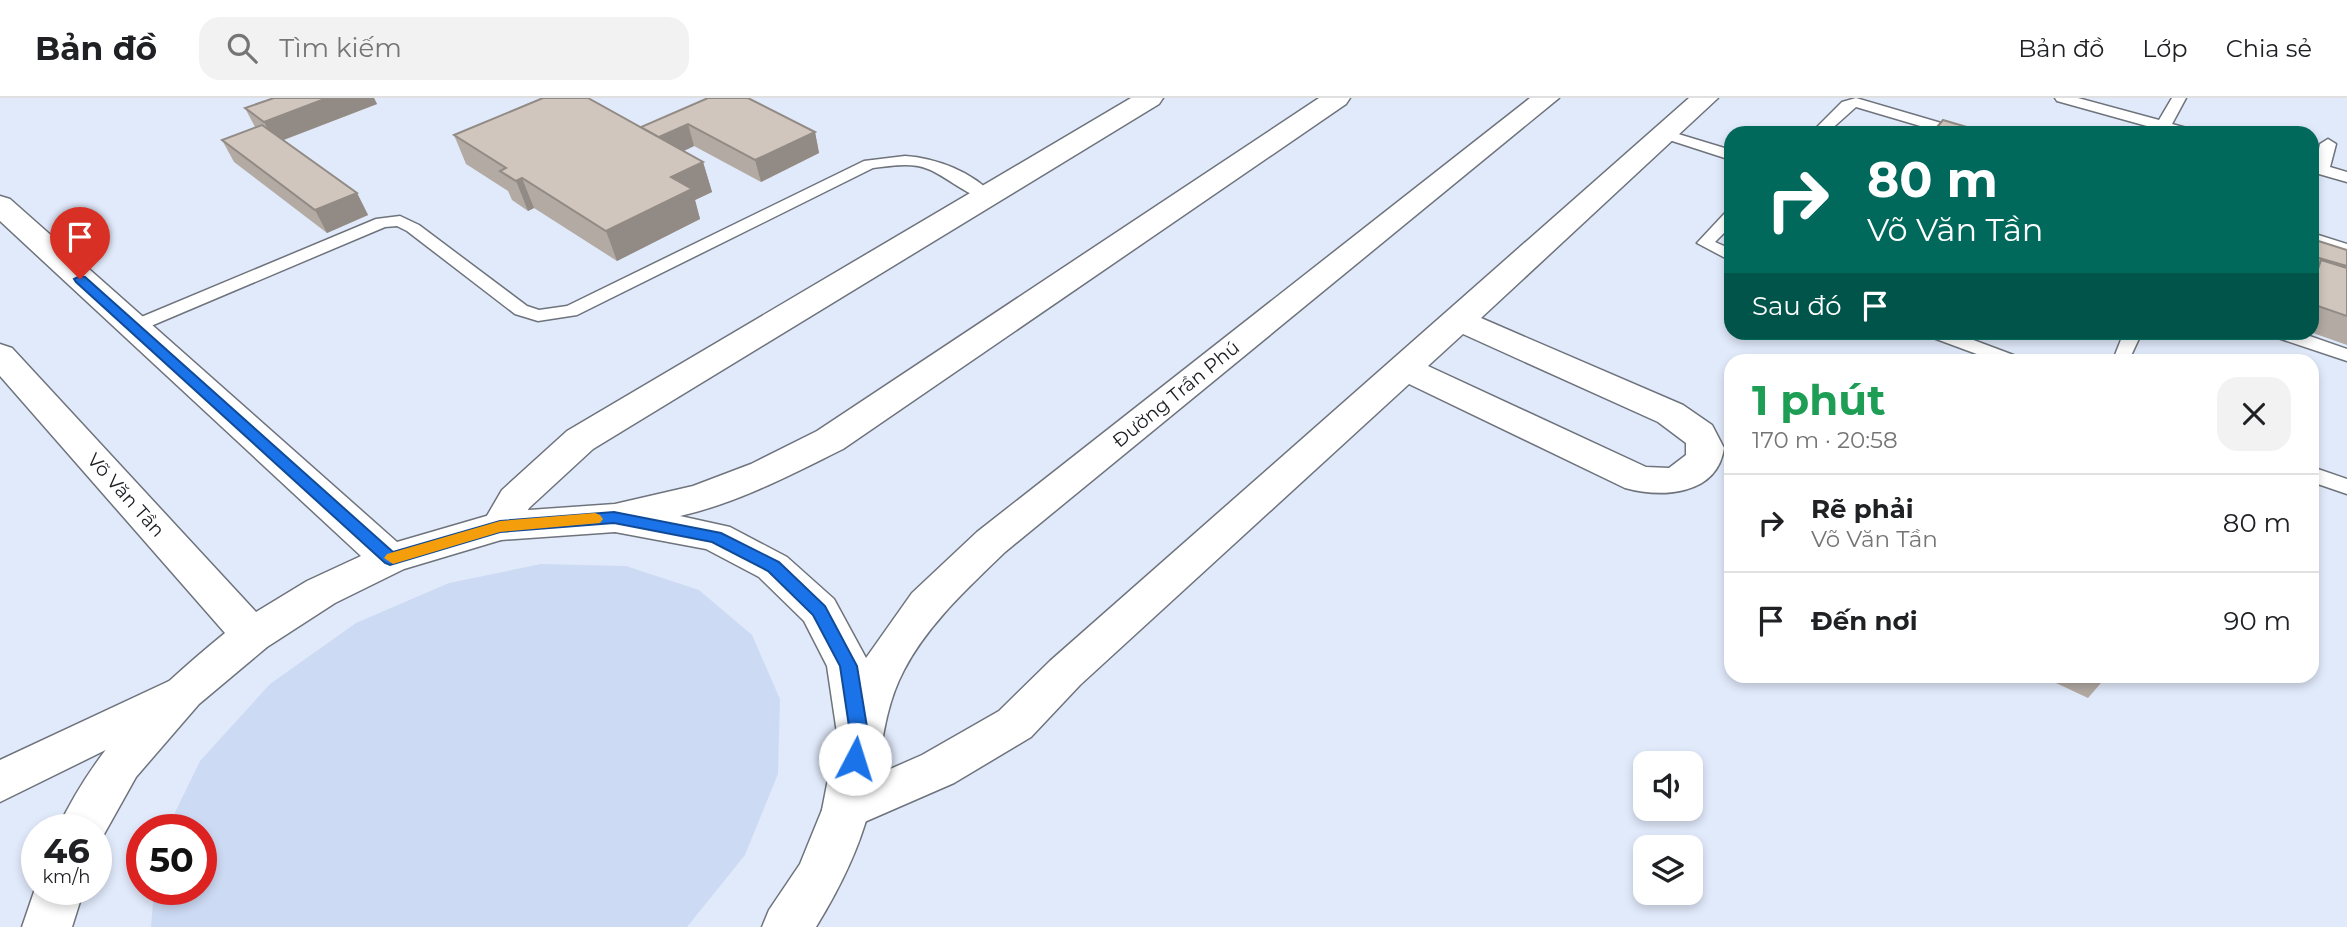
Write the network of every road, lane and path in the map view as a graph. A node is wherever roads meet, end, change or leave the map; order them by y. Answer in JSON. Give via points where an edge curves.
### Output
{"nodes":[{"id":1,"x":1150,"y":98,"type":"edge"},
{"id":2,"x":1337,"y":98,"type":"edge"},
{"id":3,"x":1546,"y":98,"type":"edge"},
{"id":4,"x":1705,"y":98,"type":"edge"},
{"id":5,"x":2062,"y":98,"type":"edge"},
{"id":6,"x":2179,"y":98,"type":"edge"},
{"id":7,"x":1825,"y":126,"type":"edge"},
{"id":8,"x":1936,"y":126,"type":"edge"},
{"id":9,"x":2163,"y":126,"type":"joint"},
{"id":10,"x":1665,"y":134,"type":"junction"},
{"id":11,"x":2328,"y":144,"type":"dead end"},
{"id":12,"x":1724,"y":153,"type":"edge"},
{"id":13,"x":2319,"y":164,"type":"edge"},
{"id":14,"x":2319,"y":170,"type":"edge"},
{"id":15,"x":2347,"y":177,"type":"edge"},
{"id":16,"x":986,"y":196,"type":"junction"},
{"id":17,"x":0,"y":205,"type":"edge"},
{"id":18,"x":1724,"y":223,"type":"edge"},
{"id":19,"x":2319,"y":240,"type":"edge"},
{"id":20,"x":2347,"y":249,"type":"edge"},
{"id":21,"x":1724,"y":252,"type":"edge"},
{"id":22,"x":1458,"y":320,"type":"junction"},
{"id":23,"x":133,"y":327,"type":"junction"},
{"id":24,"x":1955,"y":340,"type":"edge"},
{"id":25,"x":2302,"y":340,"type":"edge"},
{"id":26,"x":1993,"y":354,"type":"edge"},
{"id":27,"x":0,"y":355,"type":"edge"},
{"id":28,"x":2347,"y":355,"type":"edge"},
{"id":29,"x":1404,"y":368,"type":"junction"},
{"id":30,"x":2319,"y":477,"type":"edge"},
{"id":31,"x":2347,"y":487,"type":"edge"},
{"id":32,"x":614,"y":517,"type":"junction"},
{"id":33,"x":500,"y":526,"type":"junction"},
{"id":34,"x":390,"y":559,"type":"junction"},
{"id":35,"x":252,"y":635,"type":"junction"},
{"id":36,"x":184,"y":692,"type":"junction"},
{"id":37,"x":859,"y":733,"type":"junction"},
{"id":38,"x":0,"y":782,"type":"edge"},
{"id":39,"x":846,"y":810,"type":"junction"},
{"id":40,"x":90,"y":814,"type":"edge"},
{"id":41,"x":787,"y":927,"type":"edge"}],
"edges":[{"from":1,"to":16,"type":"street"},
{"from":2,"to":32,"type":"street","via":[[830,440],[701,498]]},
{"from":3,"to":37,"type":"street","name":"Đường Trần Phú","via":[[991,542],[928,604],[884,664]]},
{"from":4,"to":10,"type":"street"},
{"from":5,"to":9,"type":"lane"},
{"from":6,"to":9,"type":"lane"},
{"from":7,"to":8,"type":"lane","via":[[1855,102]]},
{"from":10,"to":12,"type":"lane"},
{"from":10,"to":22,"type":"street"},
{"from":11,"to":13,"type":"lane"},
{"from":14,"to":15,"type":"lane"},
{"from":16,"to":23,"type":"lane","via":[[924,160],[869,164],[571,311],[538,316],[521,310],[413,228],[400,221],[382,222]]},
{"from":16,"to":33,"type":"street","via":[[580,440],[515,499]]},
{"from":17,"to":23,"type":"street"},
{"from":18,"to":21,"type":"lane","via":[[1705,243]]},
{"from":19,"to":20,"type":"lane"},
{"from":22,"to":29,"type":"street"},
{"from":22,"to":29,"type":"street","via":[[1652,405],[1702,437],[1705,457],[1692,472],[1673,481],[1637,479]]},
{"from":23,"to":34,"type":"street"},
{"from":24,"to":26,"type":"lane"},
{"from":25,"to":28,"type":"lane"},
{"from":27,"to":35,"type":"street","name":"Võ Văn Tần"},
{"from":29,"to":39,"type":"street","via":[[1065,673],[1015,724],[938,769]]},
{"from":30,"to":31,"type":"lane"},
{"from":32,"to":33,"type":"street"},
{"from":32,"to":37,"type":"street","via":[[716,537],[774,567],[819,610],[849,666]]},
{"from":33,"to":34,"type":"street"},
{"from":34,"to":35,"type":"street","via":[[321,592]]},
{"from":35,"to":36,"type":"street"},
{"from":36,"to":38,"type":"street"},
{"from":36,"to":40,"type":"street","via":[[120,763]]},
{"from":37,"to":39,"type":"street"},
{"from":39,"to":41,"type":"street","via":[[820,877]]}]}
